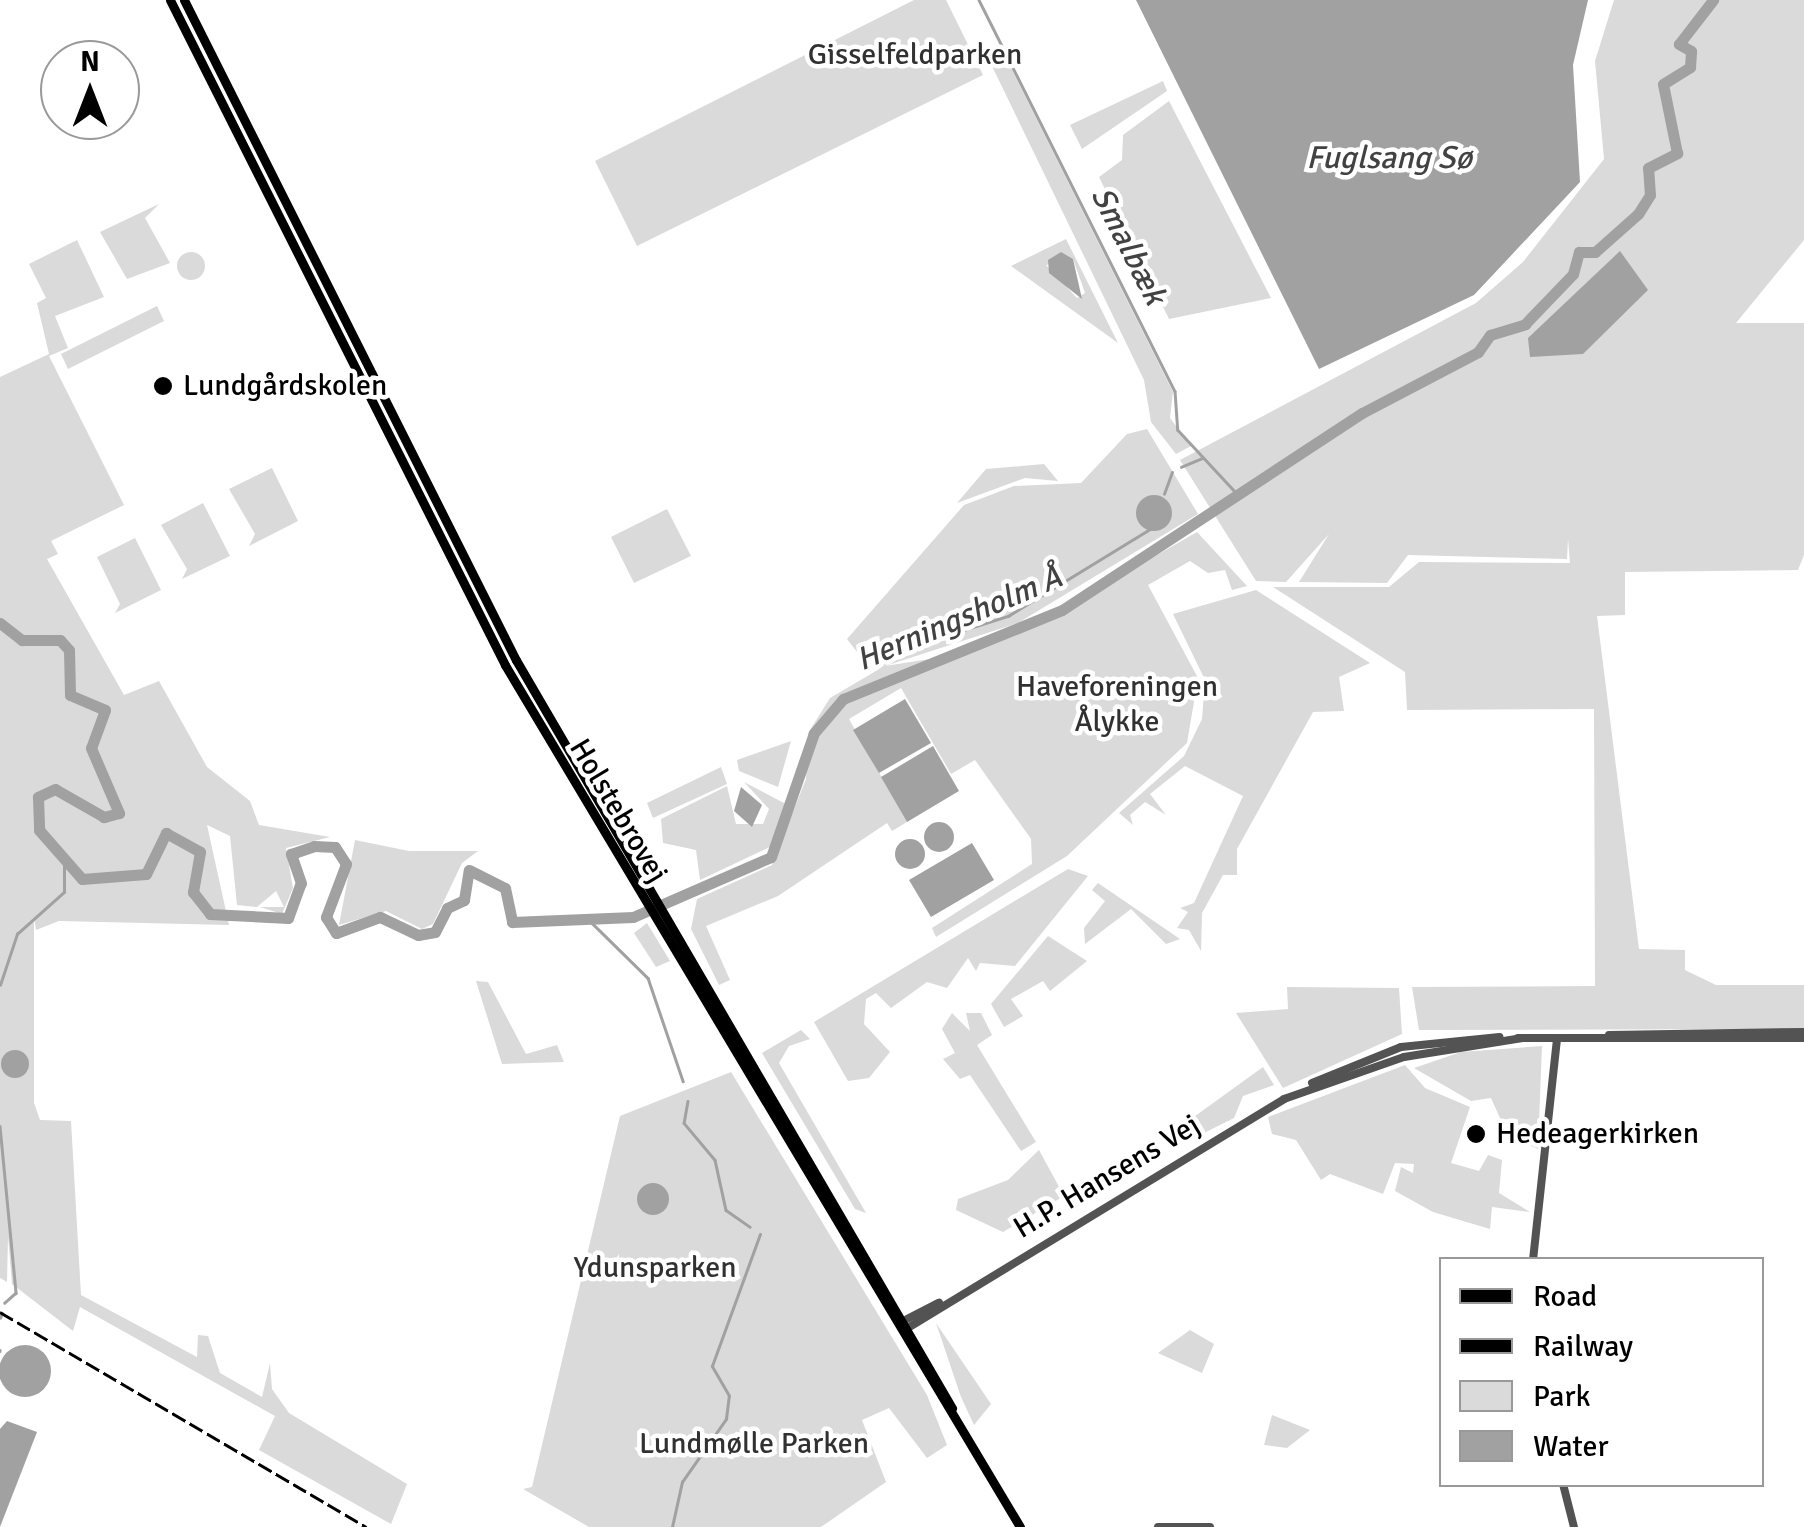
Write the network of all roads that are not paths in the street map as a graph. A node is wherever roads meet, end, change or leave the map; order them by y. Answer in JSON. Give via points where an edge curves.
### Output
{"nodes":[{"id":1,"x":170,"y":0,"type":"edge"},
{"id":2,"x":184,"y":0,"type":"edge"},
{"id":3,"x":281,"y":208,"type":"junction"},
{"id":4,"x":1804,"y":1035,"type":"edge"},
{"id":5,"x":1557,"y":1038,"type":"junction"},
{"id":6,"x":1533,"y":1257,"type":"edge"},
{"id":7,"x":905,"y":1325,"type":"junction"},
{"id":8,"x":1564,"y":1487,"type":"edge"},
{"id":9,"x":1020,"y":1524,"type":"edge"},
{"id":10,"x":1158,"y":1527,"type":"edge"},
{"id":11,"x":1210,"y":1527,"type":"edge"},
{"id":12,"x":1574,"y":1527,"type":"edge"}],
"edges":[{"from":1,"to":3,"type":"main road"},
{"from":2,"to":3,"type":"main road"},
{"from":3,"to":7,"type":"main road","name":"Holstebrovej","via":[[498,626]]},
{"from":3,"to":7,"type":"main road","name":"Holstebrovej","via":[[505,665],[865,1273]]},
{"from":4,"to":5,"type":"street","name":"H.P. Hansens Vej"},
{"from":5,"to":6,"type":"street"},
{"from":5,"to":7,"type":"street","name":"H.P. Hansens Vej","via":[[1404,1057],[1295,1094]]},
{"from":7,"to":9,"type":"main road","name":"Holstebrovej"},
{"from":8,"to":12,"type":"street"},
{"from":10,"to":11,"type":"street"}]}
